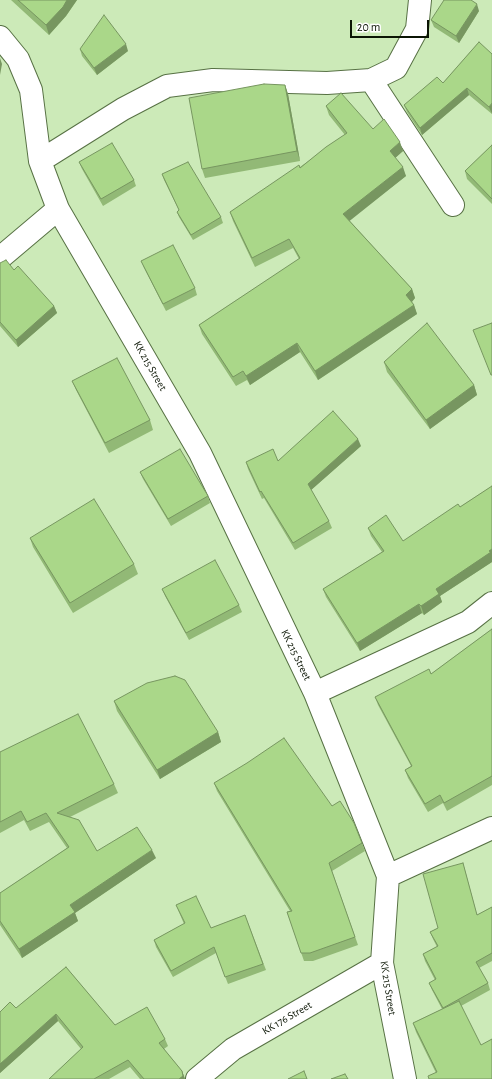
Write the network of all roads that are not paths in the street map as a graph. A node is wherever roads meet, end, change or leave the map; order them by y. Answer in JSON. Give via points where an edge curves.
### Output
{"nodes":[{"id":1,"x":420,"y":0,"type":"edge"},
{"id":2,"x":0,"y":37,"type":"edge"},
{"id":3,"x":371,"y":80,"type":"junction"},
{"id":4,"x":40,"y":161,"type":"junction"},
{"id":5,"x":453,"y":205,"type":"dead end"},
{"id":6,"x":58,"y":209,"type":"junction"},
{"id":7,"x":0,"y":258,"type":"edge"},
{"id":8,"x":492,"y":603,"type":"edge"},
{"id":9,"x":315,"y":693,"type":"junction"},
{"id":10,"x":492,"y":828,"type":"edge"},
{"id":11,"x":388,"y":876,"type":"junction"},
{"id":12,"x":382,"y":964,"type":"junction"},
{"id":13,"x":197,"y":1079,"type":"edge"},
{"id":14,"x":405,"y":1079,"type":"edge"}],
"edges":[{"from":1,"to":3,"type":"street","via":[[418,29],[396,68]]},
{"from":2,"to":4,"type":"street","name":"KK 215 Street","via":[[18,59],[31,90]]},
{"from":3,"to":4,"type":"street","via":[[327,83],[213,80],[167,86],[123,109]]},
{"from":3,"to":5,"type":"street"},
{"from":4,"to":6,"type":"street","name":"KK 215 Street"},
{"from":6,"to":7,"type":"street"},
{"from":6,"to":9,"type":"street","name":"KK 215 Street","via":[[200,453]]},
{"from":8,"to":9,"type":"street","name":"KK 215 Street","via":[[468,622]]},
{"from":9,"to":11,"type":"street","name":"KK 215 Street"},
{"from":10,"to":11,"type":"street"},
{"from":11,"to":12,"type":"street","name":"KK 215 Street"},
{"from":12,"to":13,"type":"street","name":"KK 176 Street","via":[[233,1049]]},
{"from":12,"to":14,"type":"street","name":"KK 215 Street"}]}
